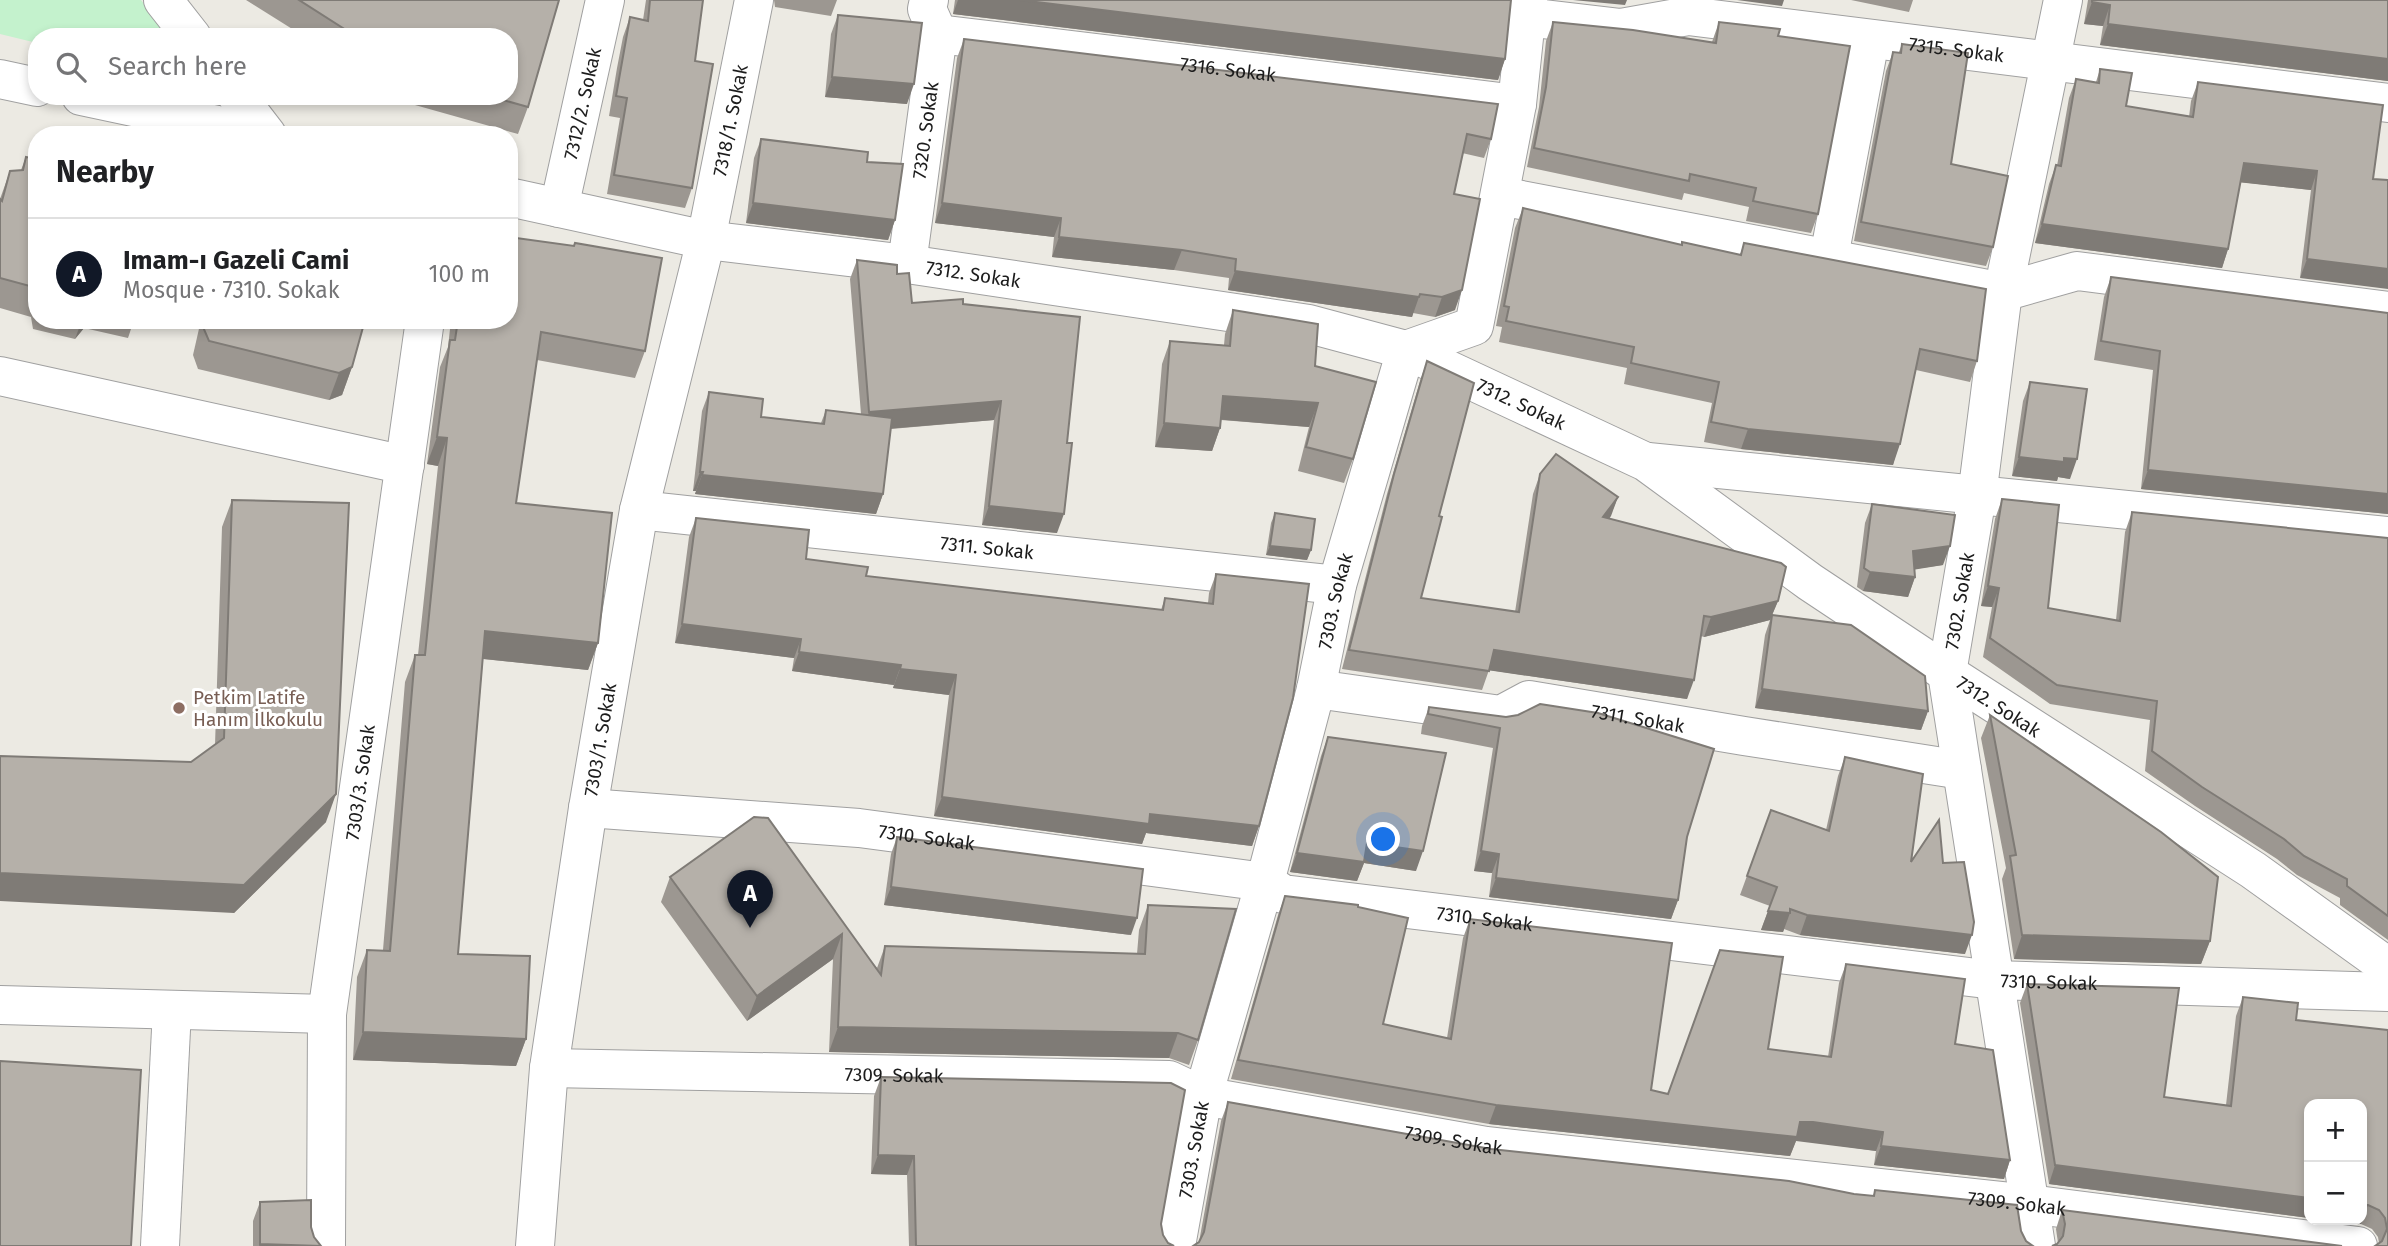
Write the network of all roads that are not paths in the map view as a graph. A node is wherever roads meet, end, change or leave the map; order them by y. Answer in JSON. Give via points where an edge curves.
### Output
{"nodes":[{"id":1,"x":163,"y":0,"type":"edge"},
{"id":2,"x":605,"y":0,"type":"edge"},
{"id":3,"x":754,"y":0,"type":"edge"},
{"id":4,"x":2063,"y":0,"type":"edge"},
{"id":5,"x":1527,"y":8,"type":"edge"},
{"id":6,"x":1690,"y":8,"type":"edge"},
{"id":7,"x":933,"y":17,"type":"edge"},
{"id":8,"x":185,"y":28,"type":"edge"},
{"id":9,"x":1870,"y":40,"type":"junction"},
{"id":10,"x":2049,"y":62,"type":"junction"},
{"id":11,"x":0,"y":79,"type":"edge"},
{"id":12,"x":28,"y":85,"type":"edge"},
{"id":13,"x":2388,"y":103,"type":"edge"},
{"id":14,"x":1517,"y":104,"type":"junction"},
{"id":15,"x":124,"y":105,"type":"edge"},
{"id":16,"x":244,"y":105,"type":"edge"},
{"id":17,"x":223,"y":126,"type":"edge"},
{"id":18,"x":259,"y":126,"type":"edge"},
{"id":19,"x":1500,"y":196,"type":"junction"},
{"id":20,"x":518,"y":199,"type":"edge"},
{"id":21,"x":559,"y":208,"type":"junction"},
{"id":22,"x":706,"y":240,"type":"junction"},
{"id":23,"x":1829,"y":257,"type":"junction"},
{"id":24,"x":906,"y":264,"type":"junction"},
{"id":25,"x":2003,"y":292,"type":"junction"},
{"id":26,"x":2388,"y":312,"type":"edge"},
{"id":27,"x":424,"y":329,"type":"edge"},
{"id":28,"x":1406,"y":351,"type":"junction"},
{"id":29,"x":0,"y":376,"type":"edge"},
{"id":30,"x":1646,"y":462,"type":"junction"},
{"id":31,"x":405,"y":465,"type":"junction"},
{"id":32,"x":1977,"y":496,"type":"junction"},
{"id":33,"x":639,"y":510,"type":"junction"},
{"id":34,"x":2388,"y":536,"type":"edge"},
{"id":35,"x":1337,"y":585,"type":"junction"},
{"id":36,"x":1947,"y":673,"type":"junction"},
{"id":37,"x":1316,"y":689,"type":"junction"},
{"id":38,"x":1962,"y":770,"type":"junction"},
{"id":39,"x":588,"y":808,"type":"junction"},
{"id":40,"x":1265,"y":882,"type":"junction"},
{"id":41,"x":2388,"y":967,"type":"edge"},
{"id":42,"x":1994,"y":980,"type":"junction"},
{"id":43,"x":2388,"y":992,"type":"edge"},
{"id":44,"x":0,"y":1005,"type":"edge"},
{"id":45,"x":172,"y":1010,"type":"junction"},
{"id":46,"x":327,"y":1014,"type":"junction"},
{"id":47,"x":549,"y":1068,"type":"junction"},
{"id":48,"x":1203,"y":1096,"type":"junction"},
{"id":49,"x":2029,"y":1205,"type":"junction"},
{"id":50,"x":160,"y":1246,"type":"edge"},
{"id":51,"x":326,"y":1246,"type":"edge"},
{"id":52,"x":535,"y":1246,"type":"edge"},
{"id":53,"x":1176,"y":1246,"type":"edge"},
{"id":54,"x":2036,"y":1246,"type":"edge"},
{"id":55,"x":2358,"y":1246,"type":"edge"}],
"edges":[{"from":1,"to":8,"type":"street"},
{"from":2,"to":21,"type":"street","name":"7312/2. Sokak"},
{"from":3,"to":22,"type":"street","name":"7318/1. Sokak"},
{"from":4,"to":10,"type":"street","name":"7302. Sokak"},
{"from":5,"to":6,"type":"street","name":"7315. Sokak","via":[[1621,28]]},
{"from":5,"to":14,"type":"street"},
{"from":6,"to":9,"type":"street","name":"7315. Sokak"},
{"from":7,"to":14,"type":"street","name":"7316. Sokak"},
{"from":7,"to":24,"type":"street","name":"7320. Sokak"},
{"from":9,"to":10,"type":"street","name":"7315. Sokak"},
{"from":9,"to":23,"type":"street"},
{"from":10,"to":13,"type":"street","name":"7315. Sokak"},
{"from":10,"to":25,"type":"street","name":"7302. Sokak"},
{"from":11,"to":12,"type":"street"},
{"from":14,"to":19,"type":"street"},
{"from":15,"to":17,"type":"street"},
{"from":16,"to":18,"type":"street"},
{"from":19,"to":23,"type":"street"},
{"from":19,"to":28,"type":"street","via":[[1474,326]]},
{"from":20,"to":21,"type":"street","name":"7312. Sokak"},
{"from":21,"to":22,"type":"street","name":"7312. Sokak"},
{"from":22,"to":24,"type":"street","name":"7312. Sokak"},
{"from":22,"to":33,"type":"street","name":"7303/1. Sokak"},
{"from":23,"to":25,"type":"street"},
{"from":24,"to":28,"type":"street","name":"7312. Sokak","via":[[1309,324]]},
{"from":25,"to":26,"type":"street","via":[[2077,271]]},
{"from":25,"to":32,"type":"street","name":"7302. Sokak"},
{"from":27,"to":31,"type":"street","name":"7303/3. Sokak"},
{"from":28,"to":30,"type":"street","name":"7312. Sokak"},
{"from":28,"to":35,"type":"street","name":"7303. Sokak"},
{"from":29,"to":31,"type":"street"},
{"from":30,"to":32,"type":"street"},
{"from":30,"to":36,"type":"street","name":"7312. Sokak","via":[[1810,582]]},
{"from":31,"to":46,"type":"street","name":"7303/3. Sokak"},
{"from":32,"to":34,"type":"street"},
{"from":32,"to":36,"type":"street","name":"7302. Sokak"},
{"from":33,"to":35,"type":"street","name":"7311. Sokak"},
{"from":33,"to":39,"type":"street","name":"7303/1. Sokak"},
{"from":35,"to":37,"type":"street","name":"7303. Sokak"},
{"from":36,"to":38,"type":"street","name":"7302. Sokak"},
{"from":36,"to":41,"type":"street","name":"7312. Sokak","via":[[2253,870]]},
{"from":37,"to":38,"type":"street","name":"7311. Sokak","via":[[1501,715],[1529,700]]},
{"from":37,"to":40,"type":"street","name":"7303. Sokak"},
{"from":38,"to":42,"type":"street","name":"7302. Sokak"},
{"from":39,"to":40,"type":"street","name":"7310. Sokak","via":[[859,828]]},
{"from":39,"to":47,"type":"street","name":"7303/1. Sokak"},
{"from":40,"to":42,"type":"street","name":"7310. Sokak","via":[[1283,894]]},
{"from":40,"to":48,"type":"street","name":"7303. Sokak"},
{"from":42,"to":43,"type":"street","name":"7310. Sokak"},
{"from":42,"to":49,"type":"street","name":"7302. Sokak"},
{"from":44,"to":45,"type":"street"},
{"from":45,"to":46,"type":"street"},
{"from":45,"to":50,"type":"street"},
{"from":46,"to":51,"type":"street","name":"7303/3. Sokak"},
{"from":47,"to":48,"type":"street","name":"7309. Sokak","via":[[1169,1080]]},
{"from":47,"to":52,"type":"street","name":"7303/1. Sokak"},
{"from":48,"to":49,"type":"street","name":"7309. Sokak","via":[[1486,1146]]},
{"from":48,"to":53,"type":"street","name":"7303. Sokak"},
{"from":49,"to":54,"type":"street","name":"7302. Sokak"},
{"from":49,"to":55,"type":"street","name":"7309. Sokak"}]}
